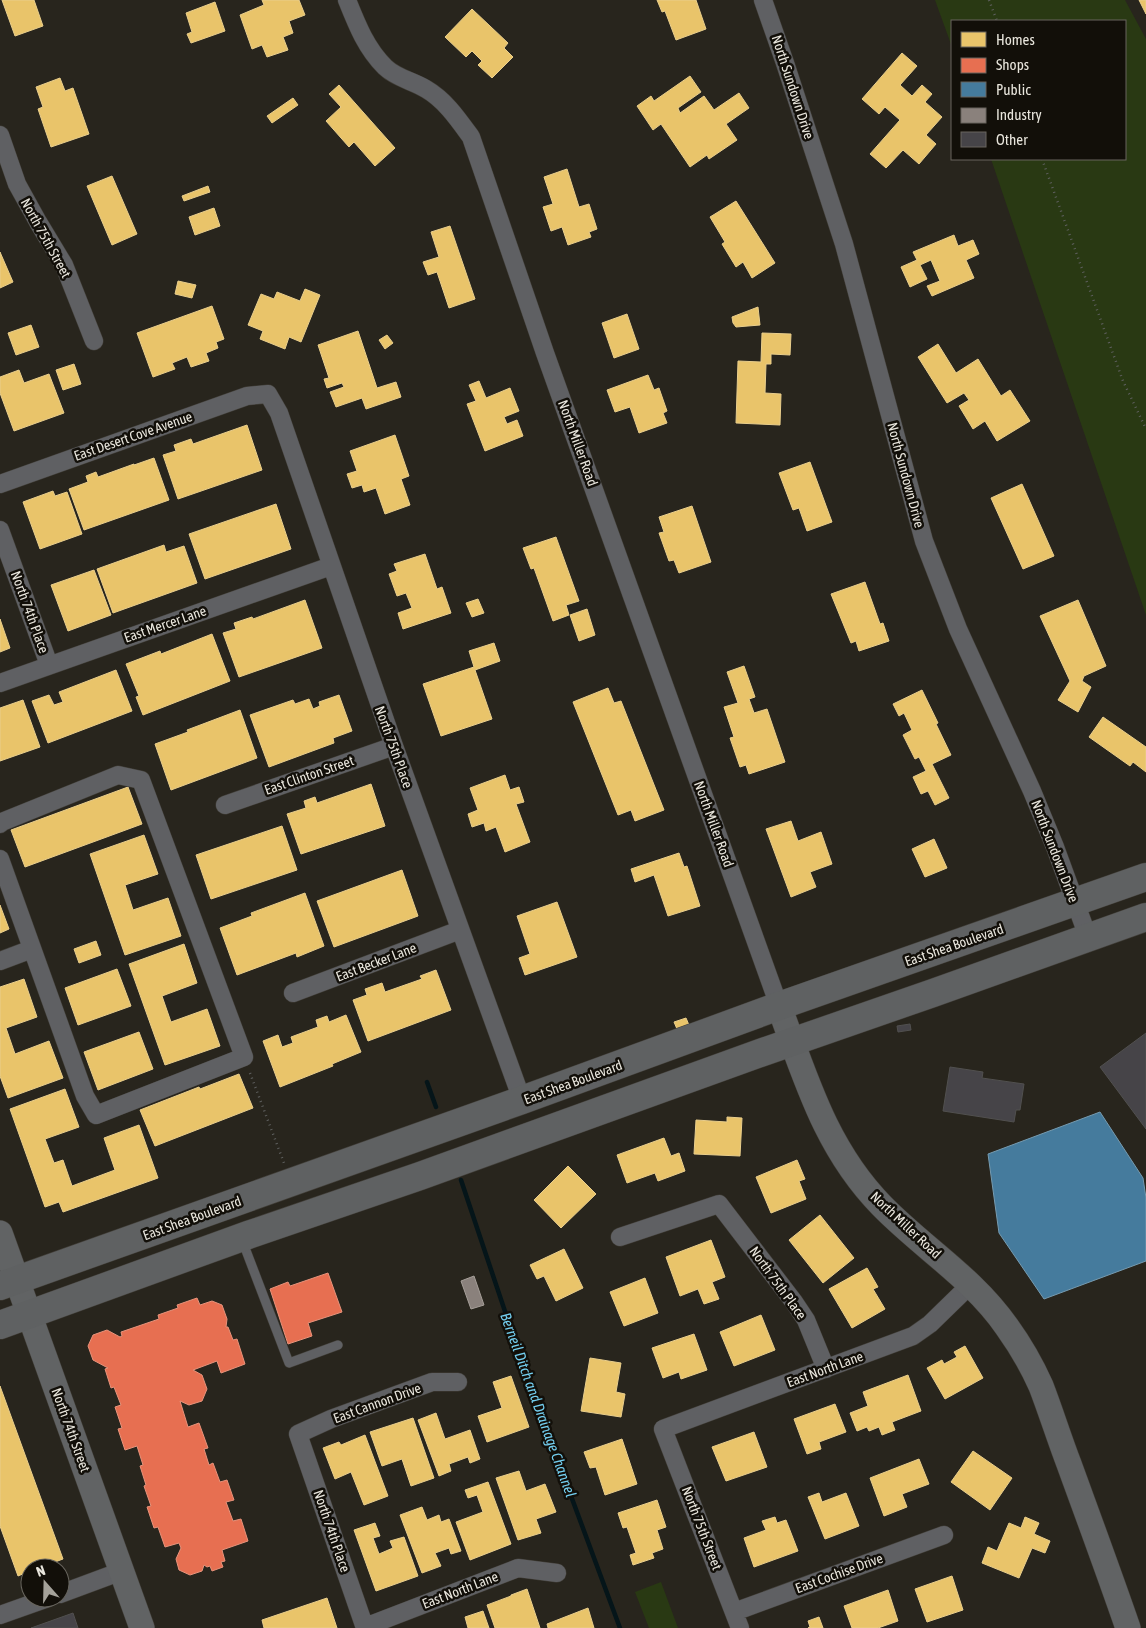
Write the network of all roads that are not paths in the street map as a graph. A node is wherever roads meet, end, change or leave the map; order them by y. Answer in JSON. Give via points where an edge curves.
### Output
{"nodes":[{"id":1,"x":348,"y":0,"type":"edge"},
{"id":2,"x":763,"y":0,"type":"edge"},
{"id":3,"x":0,"y":135,"type":"edge"},
{"id":4,"x":94,"y":340,"type":"dead end"},
{"id":5,"x":268,"y":394,"type":"joint"},
{"id":6,"x":0,"y":484,"type":"edge"},
{"id":7,"x":0,"y":530,"type":"edge"},
{"id":8,"x":331,"y":566,"type":"junction"},
{"id":9,"x":49,"y":666,"type":"junction"},
{"id":10,"x":0,"y":683,"type":"edge"},
{"id":11,"x":394,"y":746,"type":"junction"},
{"id":12,"x":225,"y":805,"type":"dead end"},
{"id":13,"x":0,"y":824,"type":"edge"},
{"id":14,"x":0,"y":859,"type":"edge"},
{"id":15,"x":1146,"y":878,"type":"edge"},
{"id":16,"x":1075,"y":903,"type":"junction"},
{"id":17,"x":1146,"y":917,"type":"edge"},
{"id":18,"x":460,"y":930,"type":"junction"},
{"id":19,"x":1088,"y":937,"type":"junction"},
{"id":20,"x":32,"y":949,"type":"junction"},
{"id":21,"x":0,"y":961,"type":"edge"},
{"id":22,"x":293,"y":993,"type":"dead end"},
{"id":23,"x":779,"y":1006,"type":"junction"},
{"id":24,"x":792,"y":1041,"type":"junction"},
{"id":25,"x":522,"y":1100,"type":"junction"},
{"id":26,"x":236,"y":1202,"type":"junction"},
{"id":27,"x":0,"y":1233,"type":"edge"},
{"id":28,"x":245,"y":1236,"type":"junction"},
{"id":29,"x":620,"y":1237,"type":"dead end"},
{"id":30,"x":9,"y":1283,"type":"edge"},
{"id":31,"x":971,"y":1284,"type":"junction"},
{"id":32,"x":30,"y":1314,"type":"junction"},
{"id":33,"x":0,"y":1324,"type":"edge"},
{"id":34,"x":338,"y":1345,"type":"dead end"},
{"id":35,"x":826,"y":1369,"type":"junction"},
{"id":36,"x":458,"y":1382,"type":"dead end"},
{"id":37,"x":663,"y":1429,"type":"joint"},
{"id":38,"x":298,"y":1434,"type":"joint"},
{"id":39,"x":944,"y":1535,"type":"dead end"},
{"id":40,"x":122,"y":1571,"type":"junction"},
{"id":41,"x":557,"y":1574,"type":"dead end"},
{"id":42,"x":70,"y":1590,"type":"edge"},
{"id":43,"x":20,"y":1608,"type":"edge"},
{"id":44,"x":0,"y":1615,"type":"edge"},
{"id":45,"x":737,"y":1620,"type":"edge"},
{"id":46,"x":365,"y":1627,"type":"edge"},
{"id":47,"x":142,"y":1628,"type":"edge"},
{"id":48,"x":1128,"y":1628,"type":"edge"}],
"edges":[{"from":1,"to":23,"type":"street","name":"North Miller Road","via":[[367,46],[386,68],[426,89],[452,110],[470,136]]},
{"from":2,"to":16,"type":"street","name":"North Sundown Drive","via":[[844,244],[924,541],[958,629],[1032,791]]},
{"from":3,"to":4,"type":"street","name":"North 75th Street","via":[[17,184],[64,265]]},
{"from":5,"to":6,"type":"street","name":"East Desert Cove Avenue","via":[[247,396]]},
{"from":5,"to":8,"type":"street","name":"North 75th Place","via":[[279,413]]},
{"from":7,"to":9,"type":"street","name":"North 74th Place"},
{"from":8,"to":9,"type":"street","name":"East Mercer Lane"},
{"from":8,"to":11,"type":"street","name":"North 75th Place"},
{"from":9,"to":10,"type":"street","name":"East Mercer Lane"},
{"from":11,"to":12,"type":"street","name":"East Clinton Street"},
{"from":11,"to":18,"type":"street","name":"North 75th Place"},
{"from":13,"to":20,"type":"street","via":[[118,775],[141,780],[244,1057],[96,1115],[85,1096]]},
{"from":14,"to":20,"type":"street"},
{"from":15,"to":16,"type":"main road","name":"East Shea Boulevard"},
{"from":16,"to":19,"type":"street","name":"North Sundown Drive"},
{"from":16,"to":23,"type":"main road","name":"East Shea Boulevard"},
{"from":17,"to":19,"type":"main road"},
{"from":18,"to":22,"type":"street","name":"East Becker Lane"},
{"from":18,"to":25,"type":"street","name":"North 75th Place"},
{"from":19,"to":24,"type":"main road"},
{"from":20,"to":21,"type":"street"},
{"from":23,"to":24,"type":"street","name":"North Miller Road"},
{"from":23,"to":25,"type":"main road","name":"East Shea Boulevard"},
{"from":24,"to":28,"type":"main road"},
{"from":24,"to":31,"type":"street","name":"North Miller Road","via":[[824,1124],[853,1170],[893,1216]]},
{"from":25,"to":26,"type":"main road","name":"East Shea Boulevard"},
{"from":26,"to":28,"type":"main road"},
{"from":26,"to":30,"type":"main road","name":"East Shea Boulevard"},
{"from":27,"to":30,"type":"street","name":"North 74th Street"},
{"from":28,"to":32,"type":"main road"},
{"from":28,"to":34,"type":"lane","via":[[289,1363]]},
{"from":29,"to":35,"type":"street","name":"North 75th Place","via":[[719,1204],[806,1320]]},
{"from":30,"to":32,"type":"street","name":"North 74th Street"},
{"from":31,"to":35,"type":"street","name":"East North Lane","via":[[913,1336]]},
{"from":31,"to":48,"type":"street","name":"North Miller Road","via":[[1006,1325],[1040,1386]]},
{"from":32,"to":33,"type":"main road"},
{"from":32,"to":40,"type":"street","name":"North 74th Street"},
{"from":35,"to":37,"type":"street","name":"East North Lane"},
{"from":36,"to":38,"type":"street","name":"East Cannon Drive","via":[[432,1382]]},
{"from":37,"to":45,"type":"street","name":"North 75th Street"},
{"from":38,"to":46,"type":"street","name":"North 74th Place"},
{"from":39,"to":45,"type":"street","name":"East Cochise Drive"},
{"from":40,"to":42,"type":"street"},
{"from":40,"to":47,"type":"street","name":"North 74th Street"},
{"from":41,"to":46,"type":"street","name":"East North Lane","via":[[518,1568]]},
{"from":43,"to":44,"type":"street"}]}
